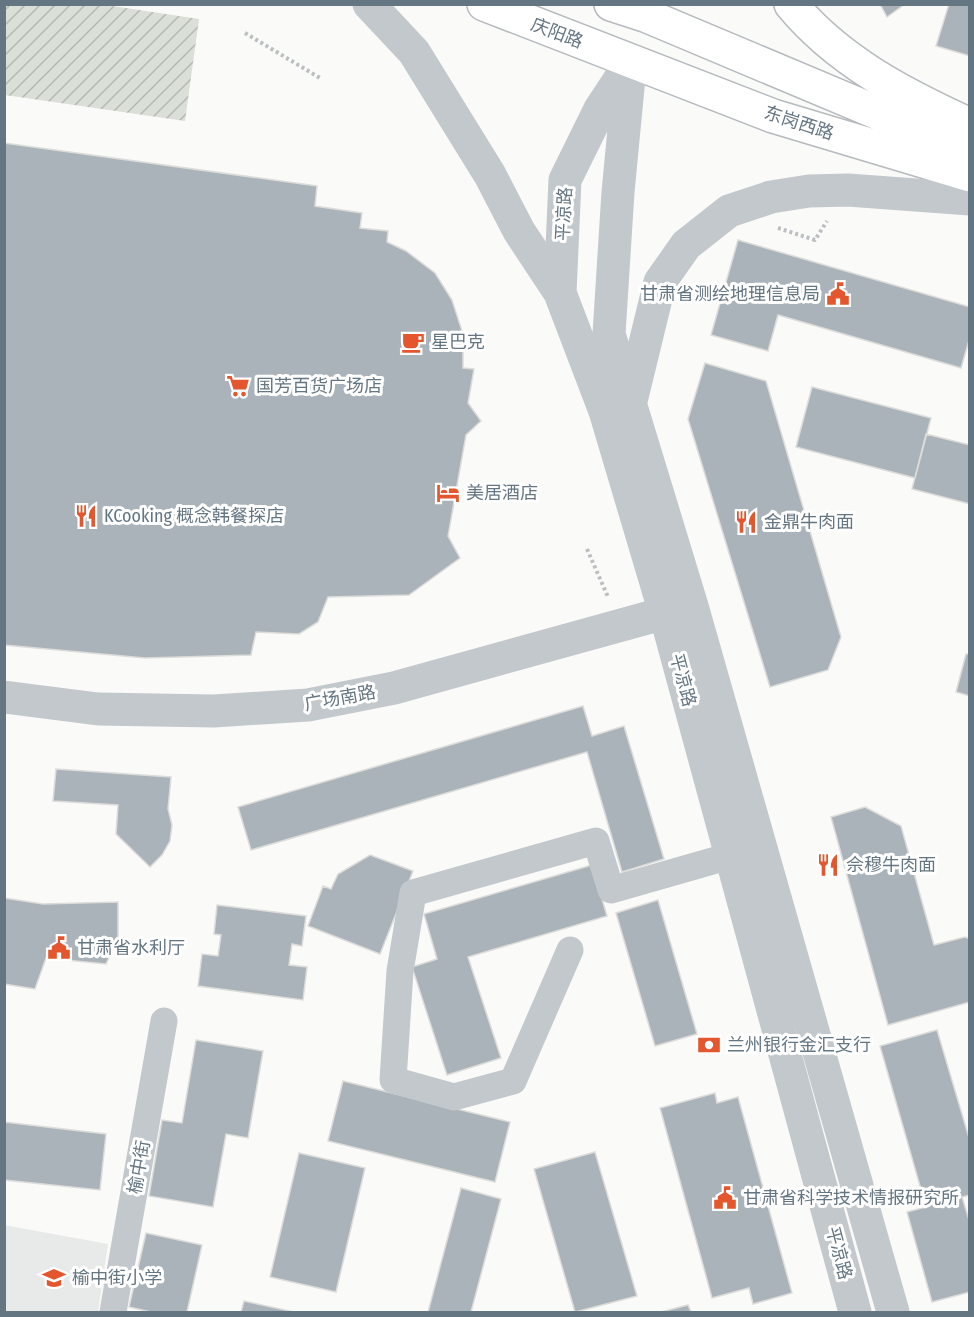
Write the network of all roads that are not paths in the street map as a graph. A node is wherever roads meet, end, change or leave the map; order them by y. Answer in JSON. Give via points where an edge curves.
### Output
{"nodes":[{"id":1,"x":369,"y":4,"type":"edge"},
{"id":2,"x":484,"y":4,"type":"edge"},
{"id":3,"x":611,"y":4,"type":"edge"},
{"id":4,"x":791,"y":4,"type":"edge"},
{"id":5,"x":645,"y":15,"type":"junction"},
{"id":6,"x":631,"y":62,"type":"junction"},
{"id":7,"x":969,"y":124,"type":"edge"},
{"id":8,"x":969,"y":142,"type":"edge"},
{"id":9,"x":969,"y":175,"type":"edge"},
{"id":10,"x":906,"y":196,"type":"junction"},
{"id":11,"x":969,"y":199,"type":"edge"},
{"id":12,"x":969,"y":214,"type":"edge"},
{"id":13,"x":560,"y":293,"type":"junction"},
{"id":14,"x":631,"y":403,"type":"junction"},
{"id":15,"x":665,"y":613,"type":"junction"},
{"id":16,"x":4,"y":697,"type":"edge"},
{"id":17,"x":730,"y":856,"type":"junction"},
{"id":18,"x":570,"y":950,"type":"dead end"},
{"id":19,"x":164,"y":1021,"type":"dead end"},
{"id":20,"x":113,"y":1312,"type":"edge"},
{"id":21,"x":855,"y":1312,"type":"edge"},
{"id":22,"x":893,"y":1312,"type":"edge"}],
"edges":[{"from":1,"to":13,"type":"street","via":[[414,52]]},
{"from":2,"to":6,"type":"main road","name":"庆阳路"},
{"from":3,"to":5,"type":"main road"},
{"from":4,"to":7,"type":"main road","via":[[838,51],[907,95]]},
{"from":5,"to":6,"type":"main road","name":"平凉路"},
{"from":5,"to":8,"type":"main road","name":"东岗西路","via":[[895,120]]},
{"from":6,"to":9,"type":"main road","name":"东岗西路","via":[[773,116]]},
{"from":6,"to":13,"type":"street","name":"平凉路","via":[[600,109],[565,180]]},
{"from":6,"to":14,"type":"street","name":"平凉路","via":[[609,334]]},
{"from":10,"to":11,"type":"street"},
{"from":10,"to":12,"type":"street"},
{"from":10,"to":14,"type":"street","via":[[848,190],[809,191],[771,197],[729,211],[686,245],[660,282]]},
{"from":13,"to":15,"type":"street","name":"平凉路","via":[[605,411]]},
{"from":14,"to":22,"type":"street","name":"平凉路","via":[[757,829]]},
{"from":15,"to":16,"type":"street","name":"广场南路","via":[[394,688],[308,705],[214,711],[98,709]]},
{"from":15,"to":17,"type":"street","name":"平凉路"},
{"from":17,"to":18,"type":"street","via":[[611,890],[596,841],[413,893],[400,971],[393,1080],[454,1097],[513,1081]]},
{"from":17,"to":21,"type":"street","name":"平凉路"},
{"from":19,"to":20,"type":"street","name":"榆中街"}]}
